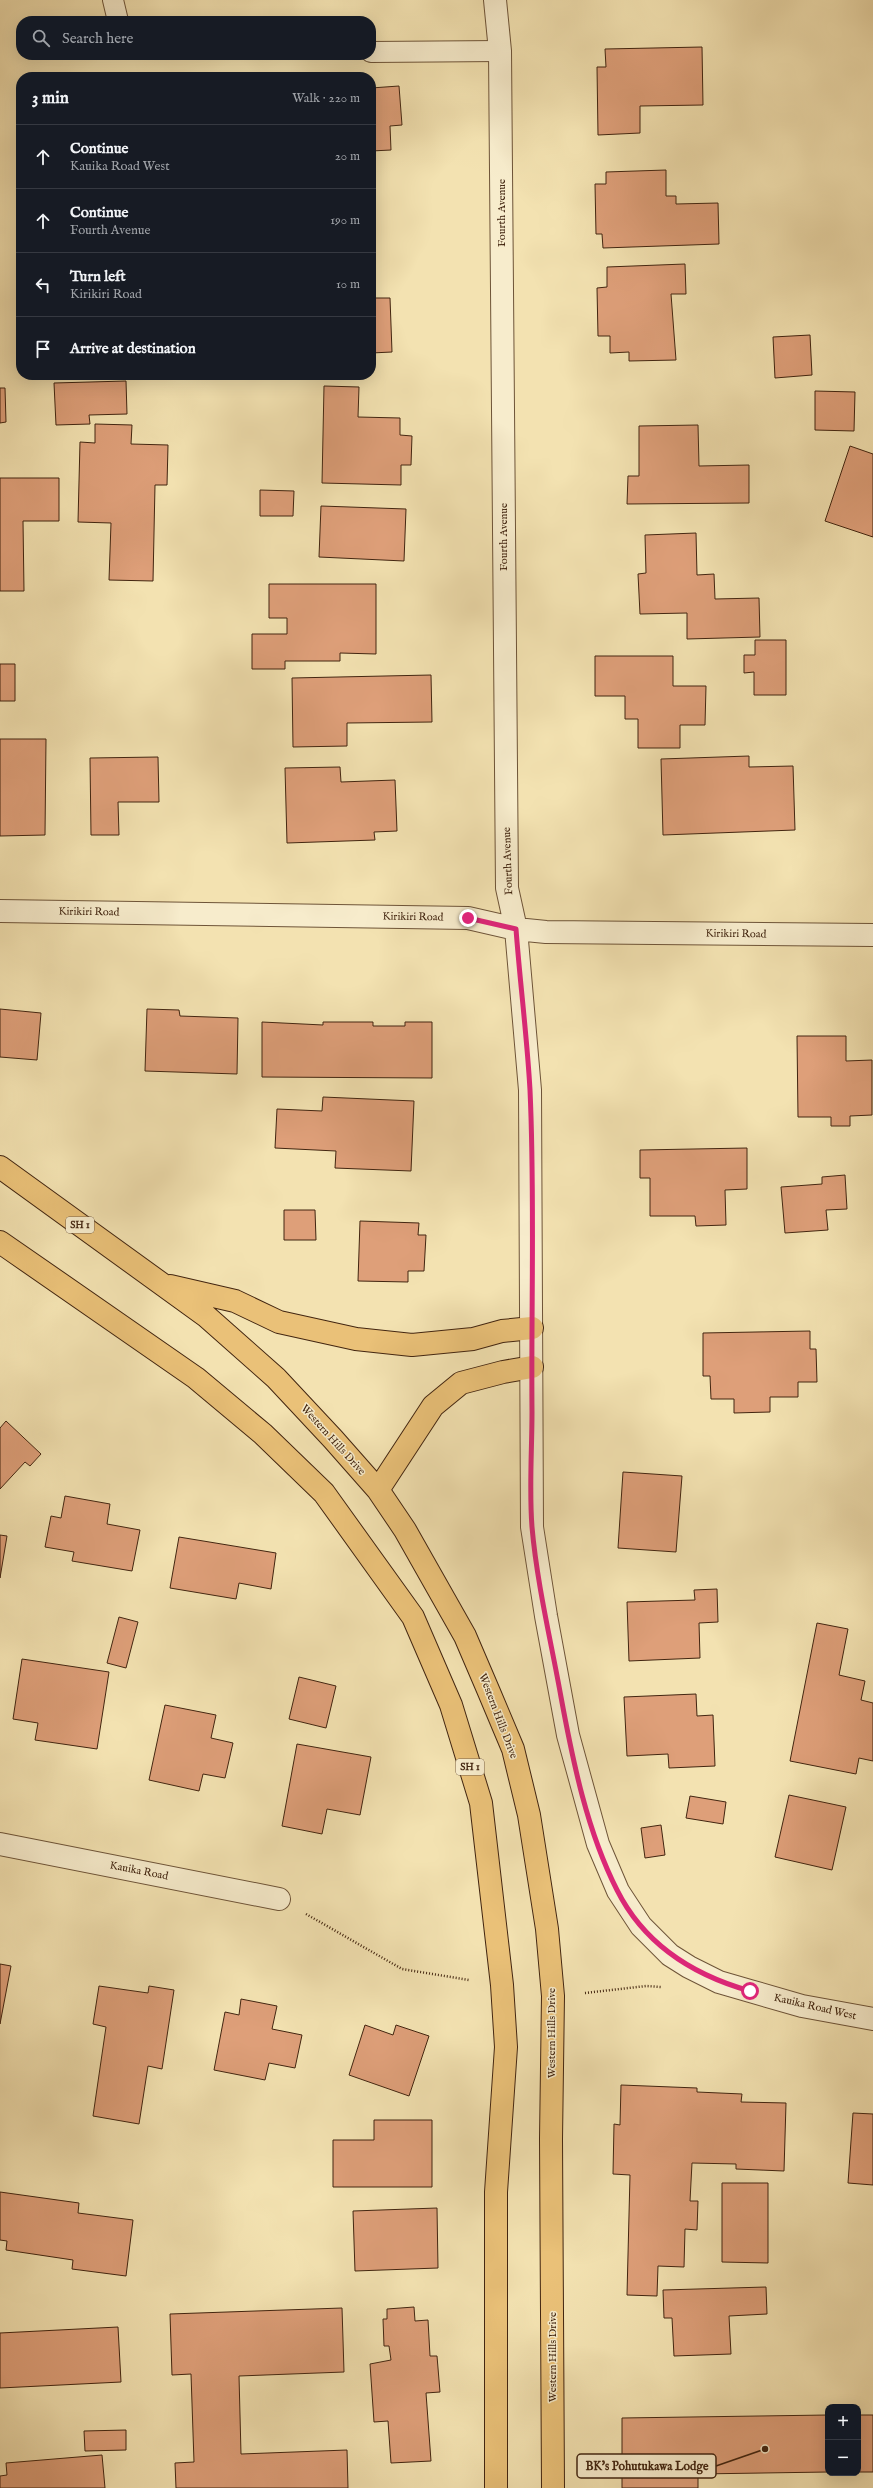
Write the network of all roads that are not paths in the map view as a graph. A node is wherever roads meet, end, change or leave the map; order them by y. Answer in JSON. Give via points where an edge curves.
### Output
{"nodes":[{"id":1,"x":113,"y":0,"type":"edge"},
{"id":2,"x":495,"y":0,"type":"edge"},
{"id":3,"x":117,"y":16,"type":"edge"},
{"id":4,"x":500,"y":51,"type":"junction"},
{"id":5,"x":376,"y":52,"type":"edge"},
{"id":6,"x":0,"y":911,"type":"edge"},
{"id":7,"x":516,"y":929,"type":"junction"},
{"id":8,"x":873,"y":935,"type":"edge"},
{"id":9,"x":0,"y":1167,"type":"edge"},
{"id":10,"x":0,"y":1242,"type":"edge"},
{"id":11,"x":161,"y":1284,"type":"junction"},
{"id":12,"x":532,"y":1328,"type":"junction"},
{"id":13,"x":532,"y":1367,"type":"junction"},
{"id":14,"x":378,"y":1490,"type":"junction"},
{"id":15,"x":0,"y":1844,"type":"edge"},
{"id":16,"x":279,"y":1899,"type":"dead end"},
{"id":17,"x":670,"y":1954,"type":"joint"},
{"id":18,"x":873,"y":2020,"type":"edge"},
{"id":19,"x":496,"y":2488,"type":"edge"},
{"id":20,"x":553,"y":2488,"type":"edge"}],
"edges":[{"from":1,"to":3,"type":"lane"},
{"from":2,"to":4,"type":"street","name":"Fourth Avenue"},
{"from":4,"to":5,"type":"lane"},
{"from":4,"to":7,"type":"street","name":"Fourth Avenue","via":[[507,888]]},
{"from":6,"to":7,"type":"street","name":"Kirikiri Road","via":[[468,918]]},
{"from":7,"to":8,"type":"street","name":"Kirikiri Road","via":[[546,932]]},
{"from":7,"to":12,"type":"street","name":"Fourth Avenue","via":[[530,1090]]},
{"from":9,"to":11,"type":"highway","name":"Western Hills Drive","number":"SH 1"},
{"from":10,"to":19,"type":"highway","number":"SH 1","via":[[196,1378],[263,1434],[324,1494],[413,1617],[451,1705],[481,1803],[502,1985],[506,2046],[496,2192]]},
{"from":11,"to":12,"type":"highway","via":[[235,1301],[280,1322],[356,1339],[404,1344],[473,1339],[502,1331]]},
{"from":11,"to":14,"type":"highway","name":"Western Hills Drive","number":"SH 1","via":[[206,1316],[276,1378]]},
{"from":12,"to":13,"type":"street","name":"Fourth Avenue"},
{"from":13,"to":14,"type":"highway","via":[[461,1383],[433,1406]]},
{"from":13,"to":17,"type":"street","name":"Fourth Avenue","via":[[532,1526],[568,1735],[598,1844],[618,1891],[641,1926]]},
{"from":14,"to":20,"type":"highway","name":"Western Hills Drive","number":"SH 1","via":[[430,1572],[465,1636],[513,1749],[529,1815],[547,1929],[553,1996]]},
{"from":15,"to":16,"type":"street","name":"Kauika Road"},
{"from":17,"to":18,"type":"street","name":"Kauika Road West","via":[[719,1982],[802,2006]]}]}
